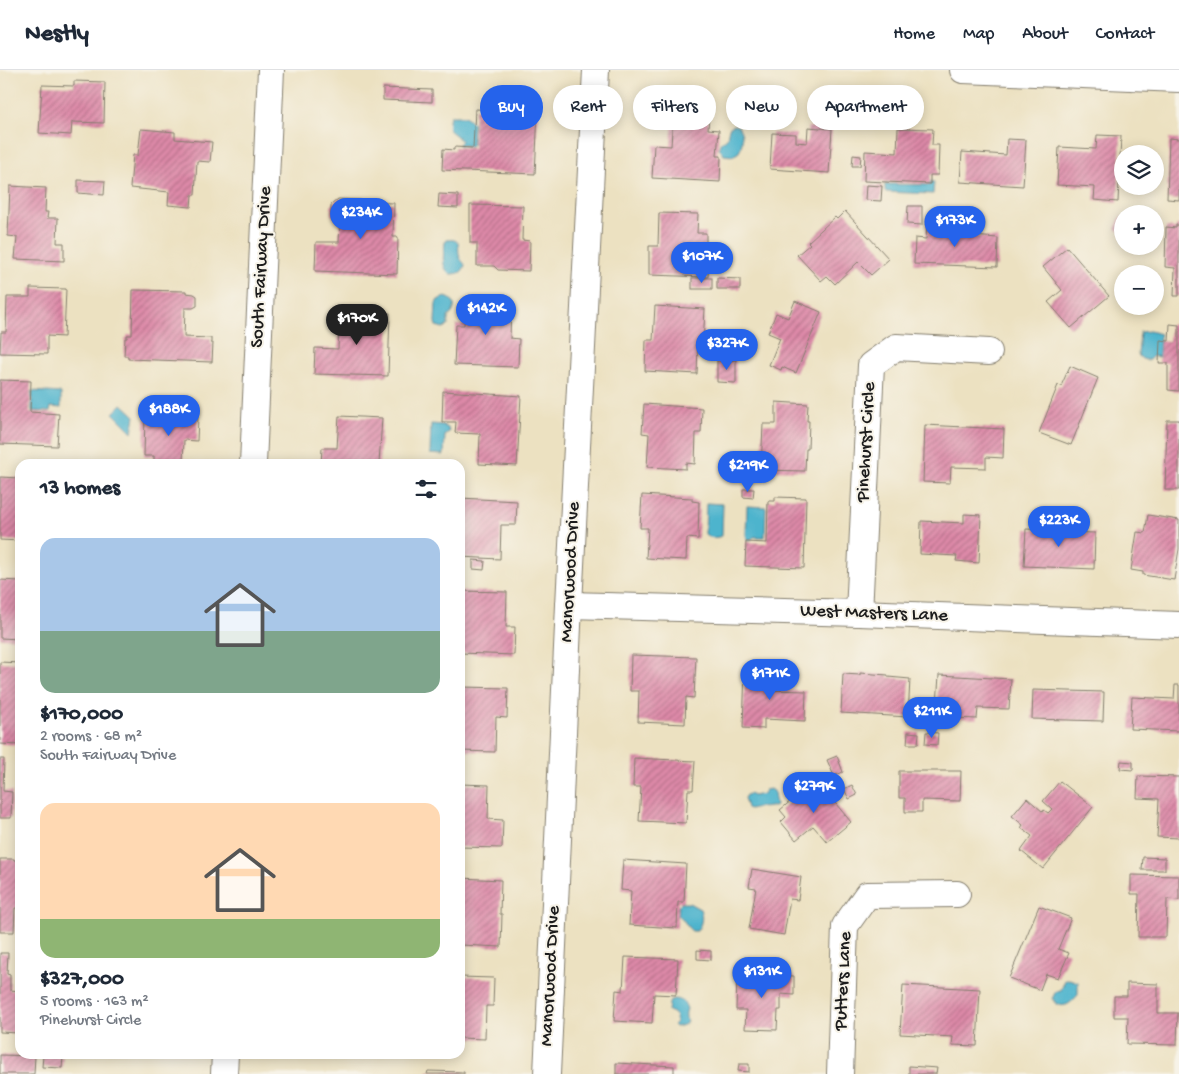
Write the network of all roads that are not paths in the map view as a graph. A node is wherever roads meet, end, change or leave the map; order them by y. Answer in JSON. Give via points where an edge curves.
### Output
{"nodes":[{"id":1,"x":271,"y":70,"type":"edge"},
{"id":2,"x":596,"y":70,"type":"edge"},
{"id":3,"x":963,"y":70,"type":"edge"},
{"id":4,"x":1179,"y":79,"type":"edge"},
{"id":5,"x":989,"y":352,"type":"dead end"},
{"id":6,"x":252,"y":459,"type":"edge"},
{"id":7,"x":569,"y":605,"type":"junction"},
{"id":8,"x":860,"y":613,"type":"junction"},
{"id":9,"x":1179,"y":625,"type":"edge"},
{"id":10,"x":957,"y":894,"type":"dead end"},
{"id":11,"x":225,"y":1059,"type":"edge"},
{"id":12,"x":224,"y":1074,"type":"edge"},
{"id":13,"x":546,"y":1074,"type":"edge"},
{"id":14,"x":840,"y":1074,"type":"edge"}],
"edges":[{"from":1,"to":6,"type":"street","name":"South Fairway Drive"},
{"from":2,"to":7,"type":"street","name":"Manorwood Drive"},
{"from":3,"to":4,"type":"street"},
{"from":5,"to":8,"type":"street","name":"Pinehurst Circle","via":[[896,347],[871,365]]},
{"from":7,"to":8,"type":"street","name":"West Masters Lane"},
{"from":7,"to":13,"type":"street","name":"Manorwood Drive"},
{"from":8,"to":9,"type":"street","name":"West Masters Lane"},
{"from":10,"to":14,"type":"street","name":"Putters Lane","via":[[867,895],[844,926]]},
{"from":11,"to":12,"type":"street"}]}
